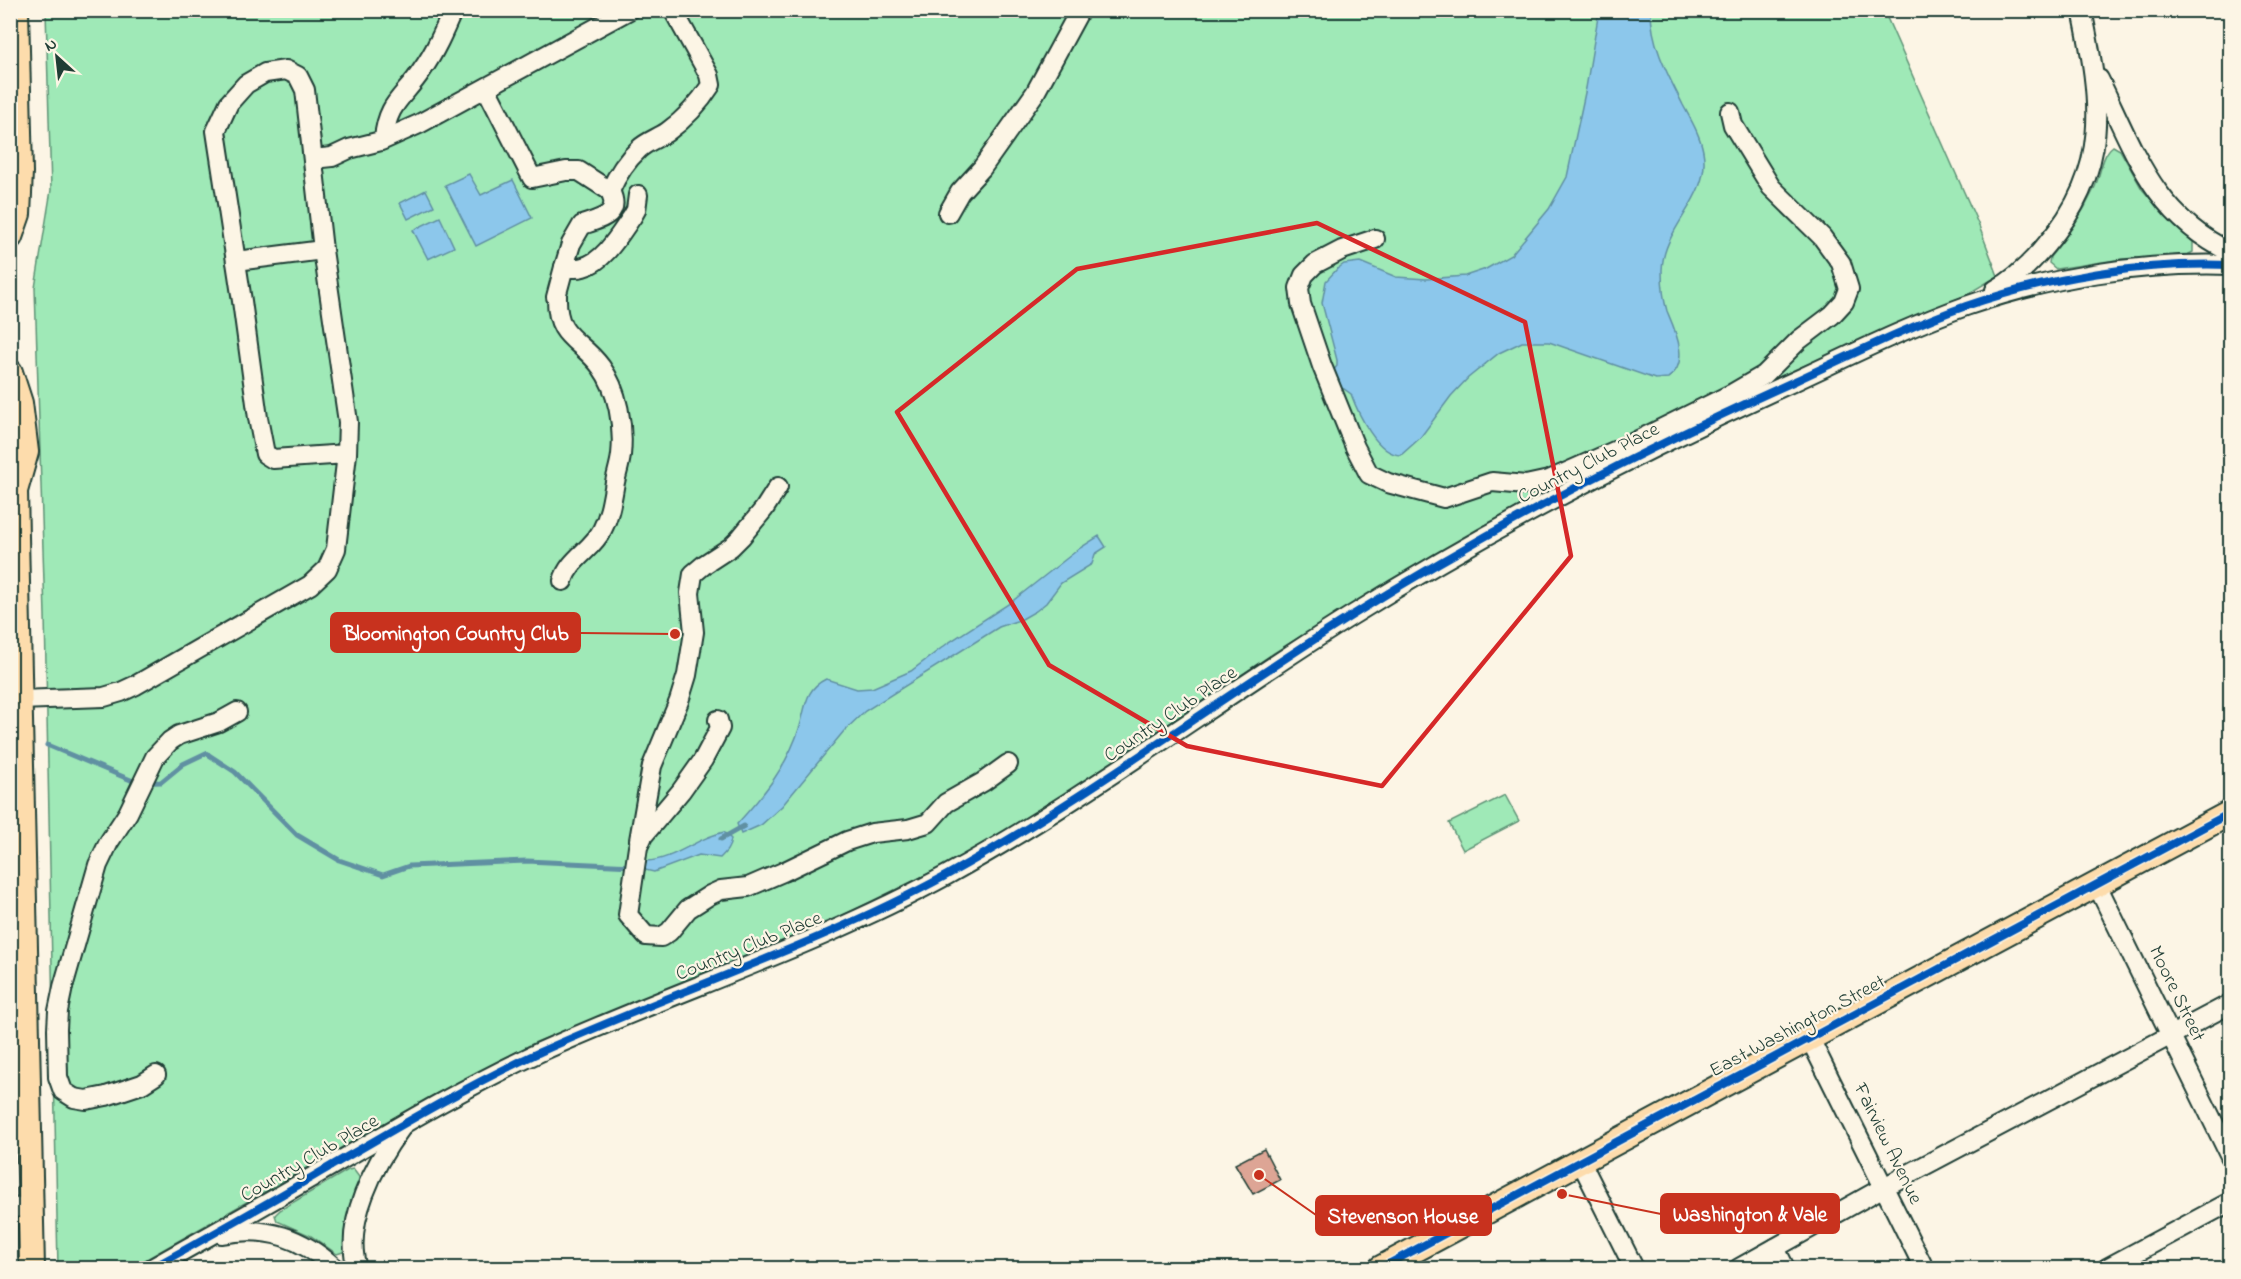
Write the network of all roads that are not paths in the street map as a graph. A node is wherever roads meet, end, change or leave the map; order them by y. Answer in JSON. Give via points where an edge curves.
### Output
{"nodes":[{"id":1,"x":16,"y":10,"type":"edge"},
{"id":2,"x":453,"y":10,"type":"edge"},
{"id":3,"x":629,"y":10,"type":"edge"},
{"id":4,"x":673,"y":10,"type":"edge"},
{"id":5,"x":1080,"y":10,"type":"edge"},
{"id":6,"x":2082,"y":10,"type":"edge"},
{"id":7,"x":2094,"y":70,"type":"junction"},
{"id":8,"x":486,"y":88,"type":"junction"},
{"id":9,"x":1730,"y":112,"type":"dead end"},
{"id":10,"x":384,"y":139,"type":"junction"},
{"id":11,"x":313,"y":159,"type":"junction"},
{"id":12,"x":610,"y":191,"type":"junction"},
{"id":13,"x":638,"y":195,"type":"dead end"},
{"id":14,"x":948,"y":213,"type":"dead end"},
{"id":15,"x":10,"y":237,"type":"edge"},
{"id":16,"x":1375,"y":239,"type":"dead end"},
{"id":17,"x":323,"y":250,"type":"junction"},
{"id":18,"x":2230,"y":252,"type":"edge"},
{"id":19,"x":236,"y":261,"type":"junction"},
{"id":20,"x":2230,"y":265,"type":"edge"},
{"id":21,"x":564,"y":267,"type":"junction"},
{"id":22,"x":1964,"y":307,"type":"junction"},
{"id":23,"x":10,"y":372,"type":"edge"},
{"id":24,"x":347,"y":454,"type":"junction"},
{"id":25,"x":13,"y":485,"type":"edge"},
{"id":26,"x":778,"y":488,"type":"dead end"},
{"id":27,"x":563,"y":581,"type":"dead end"},
{"id":28,"x":19,"y":700,"type":"junction"},
{"id":29,"x":237,"y":712,"type":"dead end"},
{"id":30,"x":718,"y":720,"type":"dead end"},
{"id":31,"x":1008,"y":764,"type":"dead end"},
{"id":32,"x":2230,"y":813,"type":"edge"},
{"id":33,"x":16,"y":825,"type":"edge"},
{"id":34,"x":637,"y":857,"type":"junction"},
{"id":35,"x":2097,"y":885,"type":"junction"},
{"id":36,"x":18,"y":1003,"type":"edge"},
{"id":37,"x":2230,"y":1004,"type":"edge"},
{"id":38,"x":2172,"y":1036,"type":"junction"},
{"id":39,"x":1810,"y":1039,"type":"junction"},
{"id":40,"x":156,"y":1075,"type":"dead end"},
{"id":41,"x":406,"y":1122,"type":"junction"},
{"id":42,"x":2230,"y":1156,"type":"edge"},
{"id":43,"x":1581,"y":1162,"type":"junction"},
{"id":44,"x":1884,"y":1187,"type":"junction"},
{"id":45,"x":2230,"y":1202,"type":"edge"},
{"id":46,"x":20,"y":1207,"type":"edge"},
{"id":47,"x":209,"y":1236,"type":"junction"},
{"id":48,"x":1775,"y":1248,"type":"junction"},
{"id":49,"x":32,"y":1269,"type":"edge"},
{"id":50,"x":152,"y":1269,"type":"edge"},
{"id":51,"x":335,"y":1269,"type":"edge"},
{"id":52,"x":357,"y":1269,"type":"edge"},
{"id":53,"x":1381,"y":1269,"type":"edge"},
{"id":54,"x":1634,"y":1269,"type":"edge"},
{"id":55,"x":1739,"y":1269,"type":"edge"},
{"id":56,"x":1785,"y":1269,"type":"edge"},
{"id":57,"x":1924,"y":1269,"type":"edge"},
{"id":58,"x":2107,"y":1269,"type":"edge"}],
"edges":[{"from":1,"to":15,"type":"main road","via":[[20,172],[18,214]]},
{"from":2,"to":10,"type":"street","via":[[422,71],[392,108]]},
{"from":3,"to":8,"type":"street"},
{"from":4,"to":12,"type":"street","via":[[709,75],[711,86],[685,118],[640,147]]},
{"from":5,"to":14,"type":"street","via":[[1040,85]]},
{"from":6,"to":7,"type":"street","name":"Country Club Place"},
{"from":7,"to":18,"type":"street","name":"Country Club Place","via":[[2150,182],[2185,222]]},
{"from":7,"to":22,"type":"street","name":"Country Club Place","via":[[2094,151],[2074,204],[2029,264],[1999,288]]},
{"from":8,"to":10,"type":"street"},
{"from":8,"to":12,"type":"street","via":[[532,178],[579,171]]},
{"from":9,"to":16,"type":"street","via":[[1771,188],[1822,237],[1841,263],[1849,289],[1844,302],[1764,375],[1648,435],[1549,480],[1526,485],[1492,482],[1444,498],[1369,474],[1322,366],[1299,288],[1304,275],[1315,264]]},
{"from":10,"to":11,"type":"street","via":[[332,157]]},
{"from":11,"to":17,"type":"street"},
{"from":11,"to":19,"type":"street","via":[[304,90],[298,76],[286,70],[265,73],[246,84],[229,103],[216,130]]},
{"from":12,"to":21,"type":"street","via":[[613,208],[606,217],[582,225]]},
{"from":13,"to":21,"type":"street","via":[[632,217],[603,254],[581,268]]},
{"from":17,"to":19,"type":"street"},
{"from":17,"to":24,"type":"street","via":[[348,422]]},
{"from":19,"to":24,"type":"street","via":[[265,454],[273,459]]},
{"from":20,"to":22,"type":"street","name":"Country Club Place","via":[[2111,272],[2017,290]]},
{"from":21,"to":27,"type":"street","via":[[557,297],[561,326],[599,365],[611,386],[622,444],[612,502],[602,530],[566,571]]},
{"from":22,"to":41,"type":"street","name":"Country Club Place","via":[[1766,393],[1609,471],[1452,556],[1353,615],[1090,789],[945,876],[805,944],[535,1055]]},
{"from":23,"to":25,"type":"main road","via":[[20,403],[26,452]]},
{"from":24,"to":28,"type":"street","via":[[336,549],[327,569],[310,585],[121,692],[104,697]]},
{"from":25,"to":28,"type":"main road"},
{"from":26,"to":34,"type":"street","via":[[731,548],[693,574],[690,592],[694,632],[687,675],[652,766]]},
{"from":28,"to":33,"type":"main road"},
{"from":29,"to":40,"type":"street","via":[[179,735],[155,757],[98,865],[69,960],[58,1011],[58,1077],[66,1094],[86,1100],[106,1096]]},
{"from":30,"to":34,"type":"street","via":[[720,728],[703,760],[643,836]]},
{"from":31,"to":34,"type":"street","via":[[946,803],[928,823],[848,840],[748,887],[721,890],[688,909],[661,937],[646,936],[628,915]]},
{"from":32,"to":35,"type":"main road","name":"East Washington Street"},
{"from":33,"to":36,"type":"main road"},
{"from":35,"to":38,"type":"street","name":"Moore Street"},
{"from":35,"to":39,"type":"main road","name":"East Washington Street"},
{"from":36,"to":46,"type":"main road"},
{"from":37,"to":38,"type":"street"},
{"from":38,"to":42,"type":"street","name":"Moore Street"},
{"from":38,"to":44,"type":"street"},
{"from":39,"to":43,"type":"main road","name":"East Washington Street"},
{"from":39,"to":44,"type":"street","name":"Fairview Avenue"},
{"from":41,"to":47,"type":"street","name":"Country Club Place"},
{"from":41,"to":52,"type":"street","via":[[384,1150],[365,1189],[354,1242]]},
{"from":43,"to":53,"type":"main road","name":"East Washington Street"},
{"from":43,"to":54,"type":"street"},
{"from":44,"to":48,"type":"street"},
{"from":44,"to":57,"type":"street","name":"Fairview Avenue"},
{"from":45,"to":58,"type":"street"},
{"from":46,"to":49,"type":"main road"},
{"from":47,"to":50,"type":"street","name":"Country Club Place"},
{"from":47,"to":51,"type":"street","via":[[242,1230],[280,1235],[308,1246]]},
{"from":48,"to":55,"type":"street"},
{"from":48,"to":56,"type":"street"}]}
